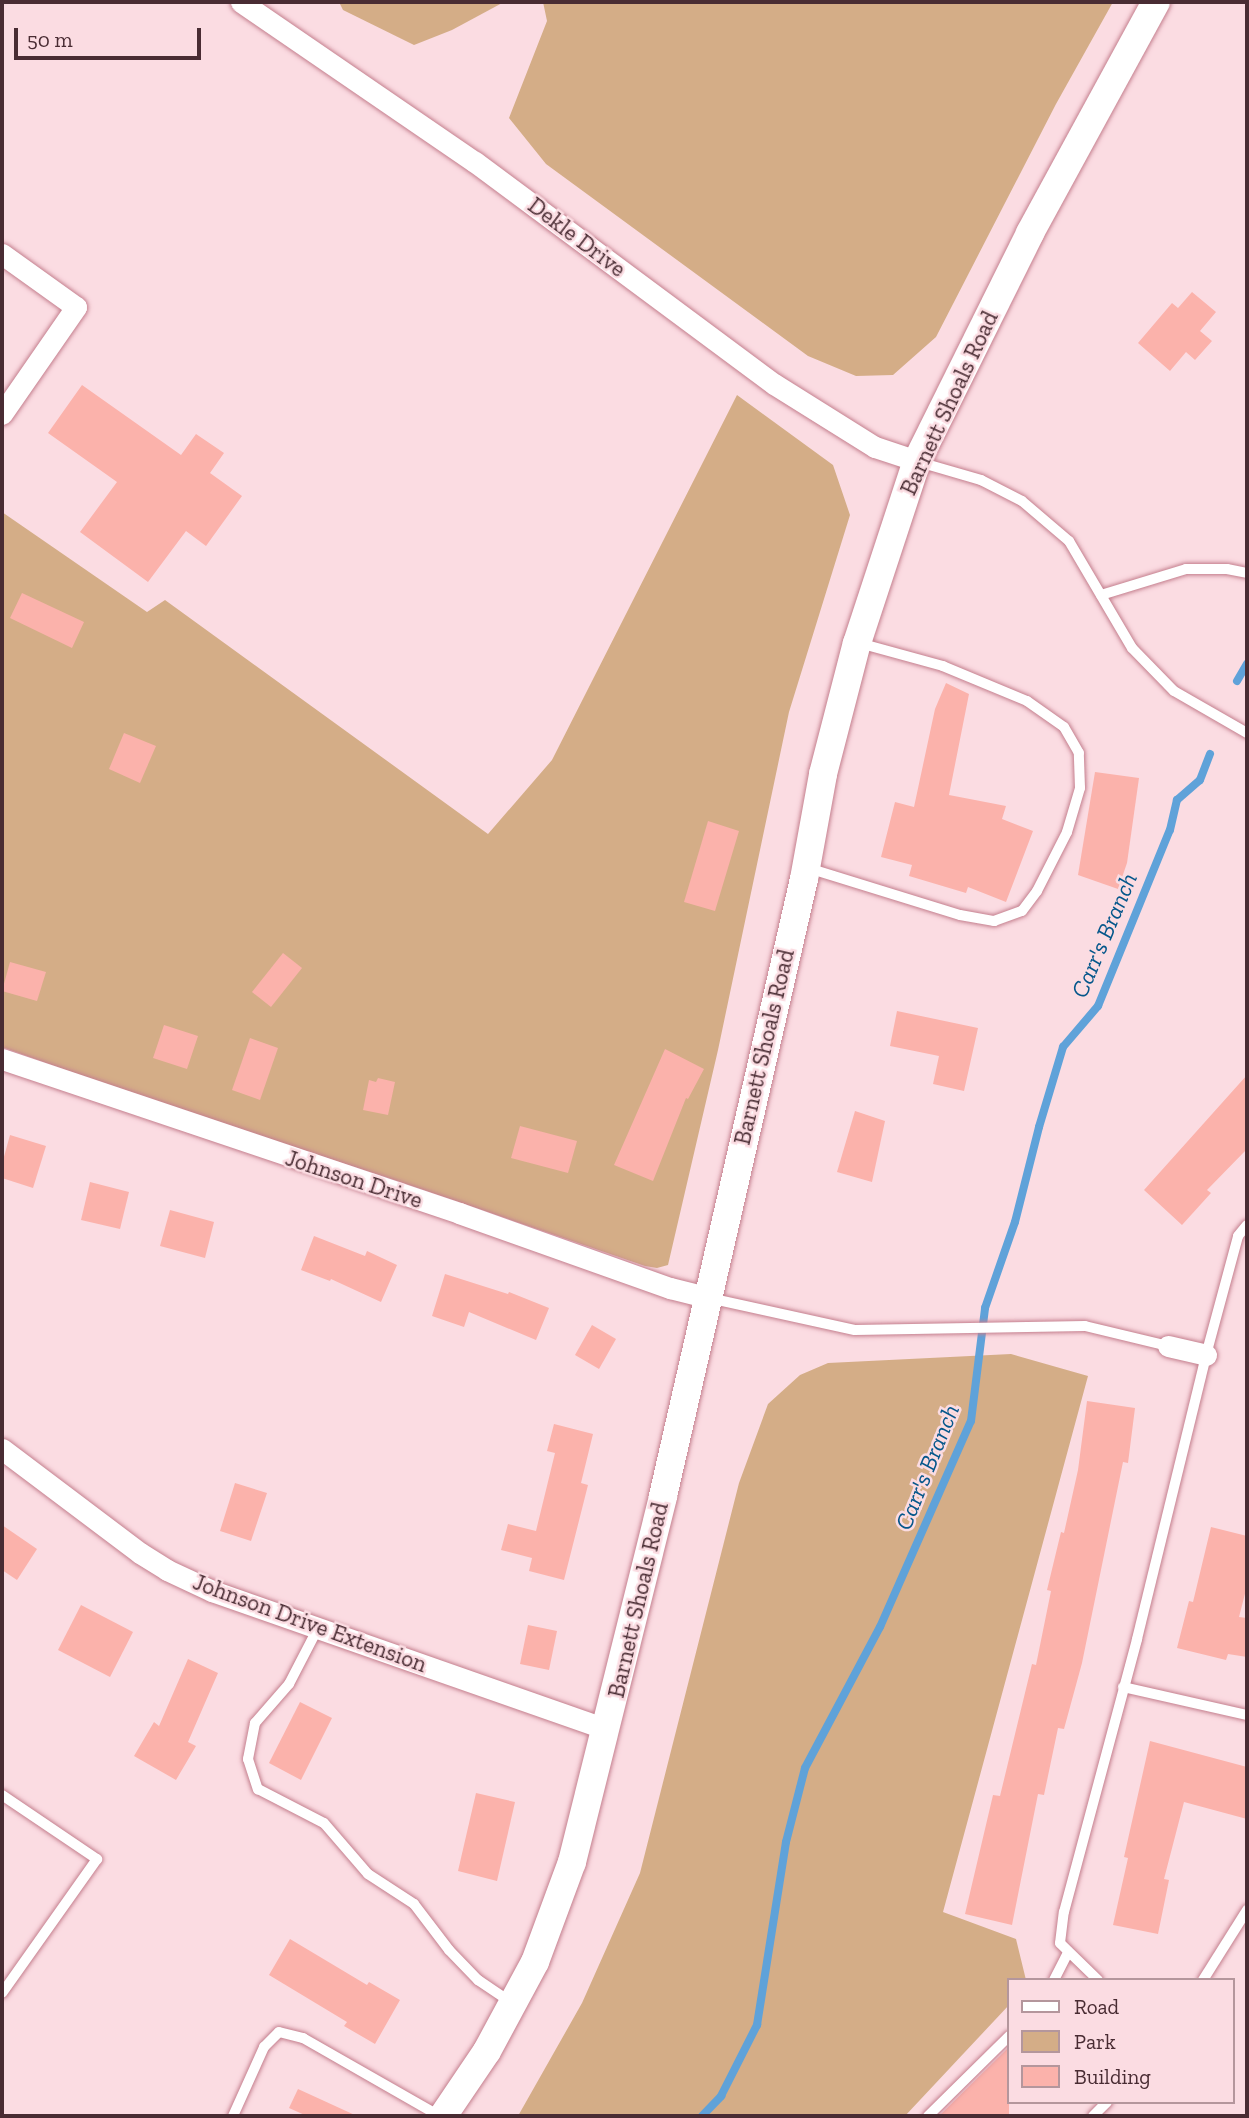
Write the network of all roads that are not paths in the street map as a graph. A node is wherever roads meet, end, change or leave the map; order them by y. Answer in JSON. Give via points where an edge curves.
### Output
{"nodes":[{"id":1,"x":241,"y":2,"type":"edge"},
{"id":2,"x":1156,"y":2,"type":"edge"},
{"id":3,"x":2,"y":254,"type":"edge"},
{"id":4,"x":2,"y":414,"type":"edge"},
{"id":5,"x":917,"y":461,"type":"junction"},
{"id":6,"x":1247,"y":573,"type":"edge"},
{"id":7,"x":1101,"y":595,"type":"junction"},
{"id":8,"x":857,"y":643,"type":"junction"},
{"id":9,"x":1247,"y":733,"type":"edge"},
{"id":10,"x":806,"y":867,"type":"junction"},
{"id":11,"x":2,"y":1059,"type":"edge"},
{"id":12,"x":1247,"y":1225,"type":"edge"},
{"id":13,"x":706,"y":1297,"type":"junction"},
{"id":14,"x":1168,"y":1346,"type":"joint"},
{"id":15,"x":1206,"y":1355,"type":"junction"},
{"id":16,"x":2,"y":1449,"type":"edge"},
{"id":17,"x":318,"y":1628,"type":"junction"},
{"id":18,"x":1123,"y":1687,"type":"junction"},
{"id":19,"x":1247,"y":1715,"type":"edge"},
{"id":20,"x":607,"y":1729,"type":"junction"},
{"id":21,"x":2,"y":1795,"type":"edge"},
{"id":22,"x":1247,"y":1910,"type":"edge"},
{"id":23,"x":1068,"y":1953,"type":"junction"},
{"id":24,"x":1055,"y":1978,"type":"edge"},
{"id":25,"x":1096,"y":1978,"type":"edge"},
{"id":26,"x":1204,"y":1978,"type":"edge"},
{"id":27,"x":2,"y":1993,"type":"edge"},
{"id":28,"x":513,"y":2004,"type":"junction"},
{"id":29,"x":1007,"y":2038,"type":"edge"},
{"id":30,"x":233,"y":2116,"type":"edge"},
{"id":31,"x":442,"y":2116,"type":"edge"},
{"id":32,"x":928,"y":2116,"type":"edge"}],
"edges":[{"from":1,"to":5,"type":"street","name":"Dekle Drive","via":[[475,162],[774,384],[875,447]]},
{"from":2,"to":5,"type":"main road","name":"Barnett Shoals Road","via":[[1030,233]]},
{"from":3,"to":4,"type":"street","via":[[76,307]]},
{"from":5,"to":7,"type":"lane","via":[[981,480],[1022,500],[1069,541]]},
{"from":5,"to":8,"type":"main road","name":"Barnett Shoals Road"},
{"from":6,"to":7,"type":"lane","via":[[1186,569]]},
{"from":7,"to":9,"type":"lane","via":[[1132,648],[1174,691]]},
{"from":8,"to":10,"type":"main road","name":"Barnett Shoals Road","via":[[823,774]]},
{"from":8,"to":10,"type":"lane","via":[[943,666],[1027,701],[1064,727],[1079,754],[1080,788],[1067,832],[1037,891],[1022,911],[995,921],[960,915]]},
{"from":10,"to":13,"type":"main road","name":"Barnett Shoals Road"},
{"from":11,"to":13,"type":"street","name":"Johnson Drive"},
{"from":12,"to":15,"type":"lane","via":[[1238,1236]]},
{"from":13,"to":14,"type":"lane","via":[[855,1330],[1085,1326]]},
{"from":13,"to":20,"type":"main road","name":"Barnett Shoals Road"},
{"from":14,"to":15,"type":"street"},
{"from":15,"to":18,"type":"lane"},
{"from":16,"to":17,"type":"street","name":"Johnson Drive Extension","via":[[167,1570],[248,1605]]},
{"from":17,"to":20,"type":"street","name":"Johnson Drive Extension"},
{"from":17,"to":28,"type":"lane","via":[[289,1684],[255,1723],[248,1759],[258,1789],[324,1823],[368,1874],[414,1904],[478,1980]]},
{"from":18,"to":19,"type":"lane"},
{"from":18,"to":23,"type":"lane","via":[[1064,1912],[1060,1944]]},
{"from":20,"to":28,"type":"main road","name":"Barnett Shoals Road","via":[[572,1862],[535,1962]]},
{"from":21,"to":27,"type":"lane","via":[[97,1859]]},
{"from":22,"to":26,"type":"lane"},
{"from":23,"to":24,"type":"lane"},
{"from":23,"to":25,"type":"lane"},
{"from":28,"to":31,"type":"main road","name":"Barnett Shoals Road"},
{"from":29,"to":32,"type":"lane"},
{"from":30,"to":31,"type":"lane","via":[[264,2047],[279,2032],[303,2038]]}]}
